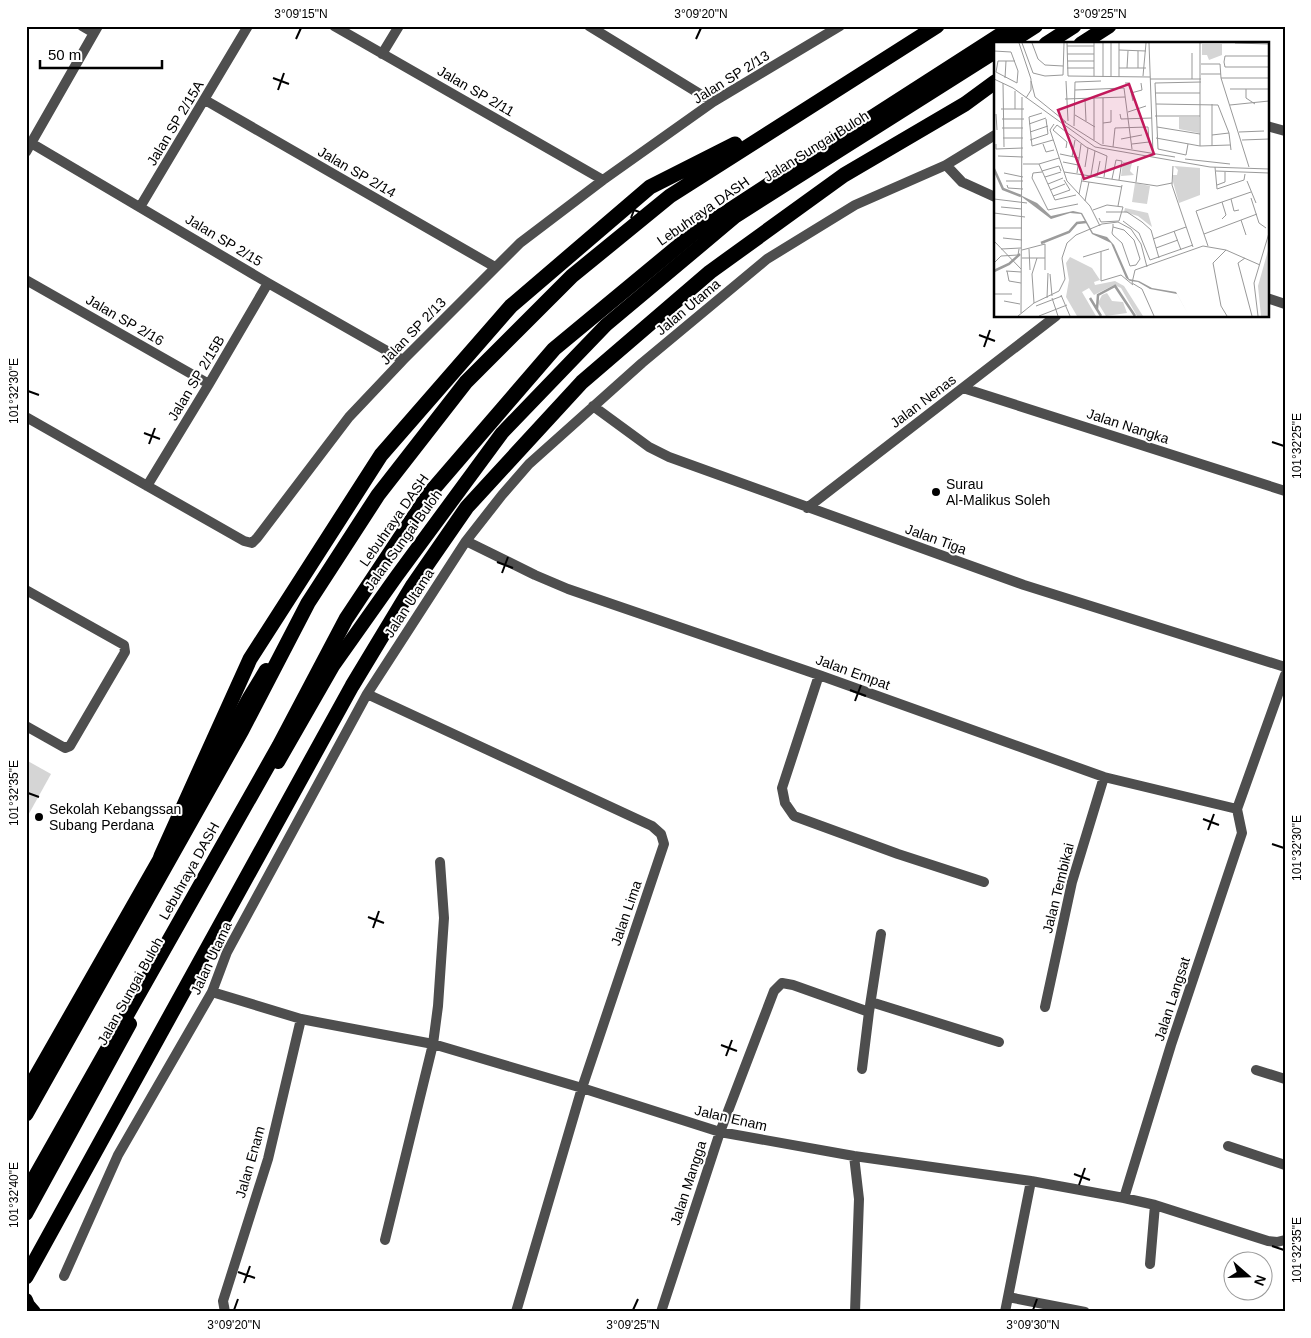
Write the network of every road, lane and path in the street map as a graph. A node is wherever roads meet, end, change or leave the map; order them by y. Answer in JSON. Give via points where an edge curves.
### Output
{"nodes":[{"id":1,"x":82,"y":26,"type":"edge"},
{"id":2,"x":248,"y":26,"type":"edge"},
{"id":3,"x":334,"y":26,"type":"edge"},
{"id":4,"x":399,"y":26,"type":"edge"},
{"id":5,"x":588,"y":26,"type":"edge"},
{"id":6,"x":840,"y":26,"type":"edge"},
{"id":7,"x":931,"y":26,"type":"edge"},
{"id":8,"x":936,"y":26,"type":"edge"},
{"id":9,"x":1014,"y":26,"type":"edge"},
{"id":10,"x":1036,"y":26,"type":"edge"},
{"id":11,"x":1074,"y":26,"type":"edge"},
{"id":12,"x":1109,"y":26,"type":"edge"},
{"id":13,"x":96,"y":30,"type":"edge"},
{"id":14,"x":1011,"y":42,"type":"edge"},
{"id":15,"x":1049,"y":42,"type":"edge"},
{"id":16,"x":1084,"y":42,"type":"edge"},
{"id":17,"x":994,"y":53,"type":"edge"},
{"id":18,"x":382,"y":54,"type":"junction"},
{"id":19,"x":994,"y":83,"type":"edge"},
{"id":20,"x":994,"y":90,"type":"edge"},
{"id":21,"x":205,"y":100,"type":"junction"},
{"id":22,"x":713,"y":102,"type":"junction"},
{"id":23,"x":965,"y":104,"type":"junction"},
{"id":24,"x":806,"y":109,"type":"junction"},
{"id":25,"x":1268,"y":126,"type":"edge"},
{"id":26,"x":1285,"y":131,"type":"edge"},
{"id":27,"x":994,"y":136,"type":"edge"},
{"id":28,"x":29,"y":148,"type":"edge"},
{"id":29,"x":946,"y":165,"type":"junction"},
{"id":30,"x":603,"y":180,"type":"junction"},
{"id":31,"x":994,"y":197,"type":"edge"},
{"id":32,"x":140,"y":207,"type":"junction"},
{"id":33,"x":495,"y":267,"type":"junction"},
{"id":34,"x":26,"y":280,"type":"edge"},
{"id":35,"x":268,"y":283,"type":"junction"},
{"id":36,"x":1268,"y":298,"type":"edge"},
{"id":37,"x":1285,"y":304,"type":"edge"},
{"id":38,"x":1053,"y":318,"type":"edge"},
{"id":39,"x":403,"y":360,"type":"junction"},
{"id":40,"x":209,"y":384,"type":"junction"},
{"id":41,"x":963,"y":388,"type":"junction"},
{"id":42,"x":593,"y":406,"type":"junction"},
{"id":43,"x":26,"y":416,"type":"edge"},
{"id":44,"x":147,"y":486,"type":"junction"},
{"id":45,"x":1285,"y":491,"type":"edge"},
{"id":46,"x":807,"y":508,"type":"junction"},
{"id":47,"x":466,"y":541,"type":"junction"},
{"id":48,"x":26,"y":590,"type":"edge"},
{"id":49,"x":1285,"y":666,"type":"edge"},
{"id":50,"x":819,"y":675,"type":"junction"},
{"id":51,"x":1285,"y":675,"type":"edge"},
{"id":52,"x":367,"y":694,"type":"junction"},
{"id":53,"x":26,"y":726,"type":"edge"},
{"id":54,"x":1104,"y":777,"type":"junction"},
{"id":55,"x":1237,"y":809,"type":"junction"},
{"id":56,"x":440,"y":862,"type":"dead end"},
{"id":57,"x":156,"y":866,"type":"junction"},
{"id":58,"x":984,"y":882,"type":"dead end"},
{"id":59,"x":881,"y":934,"type":"dead end"},
{"id":60,"x":212,"y":992,"type":"junction"},
{"id":61,"x":1045,"y":1006,"type":"dead end"},
{"id":62,"x":870,"y":1007,"type":"junction"},
{"id":63,"x":301,"y":1019,"type":"junction"},
{"id":64,"x":999,"y":1042,"type":"dead end"},
{"id":65,"x":433,"y":1044,"type":"junction"},
{"id":66,"x":862,"y":1069,"type":"dead end"},
{"id":67,"x":1256,"y":1070,"type":"dead end"},
{"id":68,"x":1285,"y":1079,"type":"edge"},
{"id":69,"x":582,"y":1088,"type":"junction"},
{"id":70,"x":26,"y":1093,"type":"edge"},
{"id":71,"x":26,"y":1114,"type":"edge"},
{"id":72,"x":720,"y":1132,"type":"junction"},
{"id":73,"x":1228,"y":1146,"type":"dead end"},
{"id":74,"x":854,"y":1156,"type":"junction"},
{"id":75,"x":1285,"y":1165,"type":"edge"},
{"id":76,"x":1031,"y":1181,"type":"junction"},
{"id":77,"x":1124,"y":1198,"type":"junction"},
{"id":78,"x":28,"y":1205,"type":"edge"},
{"id":79,"x":1155,"y":1205,"type":"junction"},
{"id":80,"x":26,"y":1226,"type":"edge"},
{"id":81,"x":385,"y":1240,"type":"dead end"},
{"id":82,"x":1284,"y":1240,"type":"edge"},
{"id":83,"x":1150,"y":1264,"type":"dead end"},
{"id":84,"x":64,"y":1276,"type":"dead end"},
{"id":85,"x":26,"y":1277,"type":"edge"},
{"id":86,"x":1008,"y":1297,"type":"junction"},
{"id":87,"x":26,"y":1300,"type":"edge"},
{"id":88,"x":34,"y":1312,"type":"edge"},
{"id":89,"x":225,"y":1312,"type":"edge"},
{"id":90,"x":516,"y":1312,"type":"edge"},
{"id":91,"x":661,"y":1312,"type":"edge"},
{"id":92,"x":855,"y":1312,"type":"edge"},
{"id":93,"x":1004,"y":1312,"type":"edge"},
{"id":94,"x":1085,"y":1312,"type":"edge"}],
"edges":[{"from":1,"to":13,"type":"street"},
{"from":2,"to":21,"type":"street","name":"Jalan SP 2/15A"},
{"from":3,"to":18,"type":"street","name":"Jalan SP 2/11"},
{"from":4,"to":18,"type":"street"},
{"from":5,"to":22,"type":"street"},
{"from":6,"to":22,"type":"street","name":"Jalan SP 2/13"},
{"from":7,"to":57,"type":"highway","via":[[676,190],[533,316],[401,462],[385,485],[249,698]]},
{"from":8,"to":24,"type":"highway","name":"Lebuhraya DASH"},
{"from":9,"to":78,"type":"highway","name":"Lebuhraya DASH","via":[[693,234],[554,349],[429,494],[346,619]]},
{"from":10,"to":14,"type":"highway"},
{"from":11,"to":15,"type":"highway"},
{"from":12,"to":16,"type":"highway"},
{"from":13,"to":28,"type":"street"},
{"from":17,"to":78,"type":"highway","name":"Jalan Sungai Buloh","via":[[736,216],[606,325],[502,432],[333,666]]},
{"from":18,"to":30,"type":"street","name":"Jalan SP 2/11"},
{"from":19,"to":23,"type":"highway"},
{"from":20,"to":23,"type":"highway"},
{"from":21,"to":32,"type":"street","name":"Jalan SP 2/15A"},
{"from":21,"to":33,"type":"street","name":"Jalan SP 2/14"},
{"from":22,"to":30,"type":"street","name":"Jalan SP 2/13"},
{"from":23,"to":85,"type":"highway","via":[[844,175],[710,272],[582,382],[467,507],[413,585],[352,686]]},
{"from":24,"to":57,"type":"highway","via":[[650,187],[511,306],[382,454],[250,659]]},
{"from":24,"to":71,"type":"highway","name":"Lebuhraya DASH","via":[[670,196],[572,276],[466,382],[384,487],[308,603],[237,738]]},
{"from":25,"to":26,"type":"street"},
{"from":27,"to":29,"type":"street","name":"Jalan Utama"},
{"from":28,"to":32,"type":"street","name":"Jalan SP 2/15"},
{"from":29,"to":31,"type":"street","via":[[968,186]]},
{"from":29,"to":42,"type":"street","name":"Jalan Utama","via":[[854,205],[767,259]]},
{"from":30,"to":33,"type":"street","name":"Jalan SP 2/13","via":[[520,243]]},
{"from":32,"to":35,"type":"street","name":"Jalan SP 2/15"},
{"from":33,"to":39,"type":"street","name":"Jalan SP 2/13"},
{"from":34,"to":40,"type":"street","name":"Jalan SP 2/16"},
{"from":35,"to":39,"type":"street","name":"Jalan SP 2/15"},
{"from":35,"to":40,"type":"street","name":"Jalan SP 2/15B"},
{"from":36,"to":37,"type":"street"},
{"from":38,"to":41,"type":"street","name":"Jalan Nenas"},
{"from":39,"to":44,"type":"street","name":"Jalan SP 2/13","via":[[349,417],[252,543]]},
{"from":40,"to":44,"type":"street","name":"Jalan SP 2/15B"},
{"from":41,"to":45,"type":"street","name":"Jalan Nangka"},
{"from":41,"to":46,"type":"street","name":"Jalan Nenas"},
{"from":42,"to":46,"type":"street","name":"Jalan Tiga","via":[[669,457]]},
{"from":42,"to":47,"type":"street","name":"Jalan Utama","via":[[529,464]]},
{"from":43,"to":44,"type":"street","name":"Jalan SP 2/13"},
{"from":46,"to":49,"type":"street","name":"Jalan Tiga","via":[[1024,584]]},
{"from":47,"to":50,"type":"street","name":"Jalan Empat","via":[[568,589]]},
{"from":47,"to":52,"type":"street","name":"Jalan Utama"},
{"from":48,"to":53,"type":"street","via":[[124,645],[126,652],[70,746],[65,748]]},
{"from":50,"to":54,"type":"street","name":"Jalan Empat"},
{"from":50,"to":58,"type":"street","via":[[782,788],[785,803],[794,816]]},
{"from":51,"to":55,"type":"street"},
{"from":52,"to":60,"type":"street","name":"Jalan Utama","via":[[227,952]]},
{"from":52,"to":69,"type":"street","name":"Jalan Lima","via":[[652,826],[661,834],[664,844]]},
{"from":54,"to":55,"type":"street","name":"Jalan Empat"},
{"from":54,"to":61,"type":"street","name":"Jalan Tembikai","via":[[1072,882]]},
{"from":55,"to":77,"type":"street","name":"Jalan Langsat","via":[[1242,833],[1170,1045]]},
{"from":56,"to":65,"type":"street","via":[[444,918]]},
{"from":57,"to":70,"type":"highway"},
{"from":59,"to":62,"type":"street"},
{"from":60,"to":63,"type":"street","name":"Jalan Enam"},
{"from":60,"to":84,"type":"street","name":"Jalan Utama","via":[[118,1155]]},
{"from":62,"to":64,"type":"street"},
{"from":62,"to":66,"type":"street"},
{"from":62,"to":72,"type":"street","name":"Jalan Mangga","via":[[782,983],[774,991]]},
{"from":63,"to":65,"type":"street","name":"Jalan Enam"},
{"from":63,"to":89,"type":"street","name":"Jalan Enam","via":[[268,1159],[223,1301]]},
{"from":65,"to":69,"type":"street","name":"Jalan Enam"},
{"from":65,"to":81,"type":"street"},
{"from":67,"to":68,"type":"street"},
{"from":69,"to":72,"type":"street","name":"Jalan Enam"},
{"from":69,"to":90,"type":"street","name":"Jalan Lima"},
{"from":72,"to":74,"type":"street","name":"Jalan Enam"},
{"from":72,"to":91,"type":"street","name":"Jalan Mangga"},
{"from":73,"to":75,"type":"street"},
{"from":74,"to":76,"type":"street","name":"Jalan Enam"},
{"from":74,"to":92,"type":"street","via":[[859,1199]]},
{"from":76,"to":77,"type":"street","name":"Jalan Enam"},
{"from":76,"to":86,"type":"street"},
{"from":77,"to":79,"type":"street","name":"Jalan Enam"},
{"from":78,"to":80,"type":"highway","name":"Jalan Sungai Buloh"},
{"from":79,"to":82,"type":"street","name":"Jalan Enam","via":[[1268,1241]]},
{"from":79,"to":83,"type":"street"},
{"from":86,"to":93,"type":"street"},
{"from":86,"to":94,"type":"street"},
{"from":87,"to":88,"type":"highway"}]}
